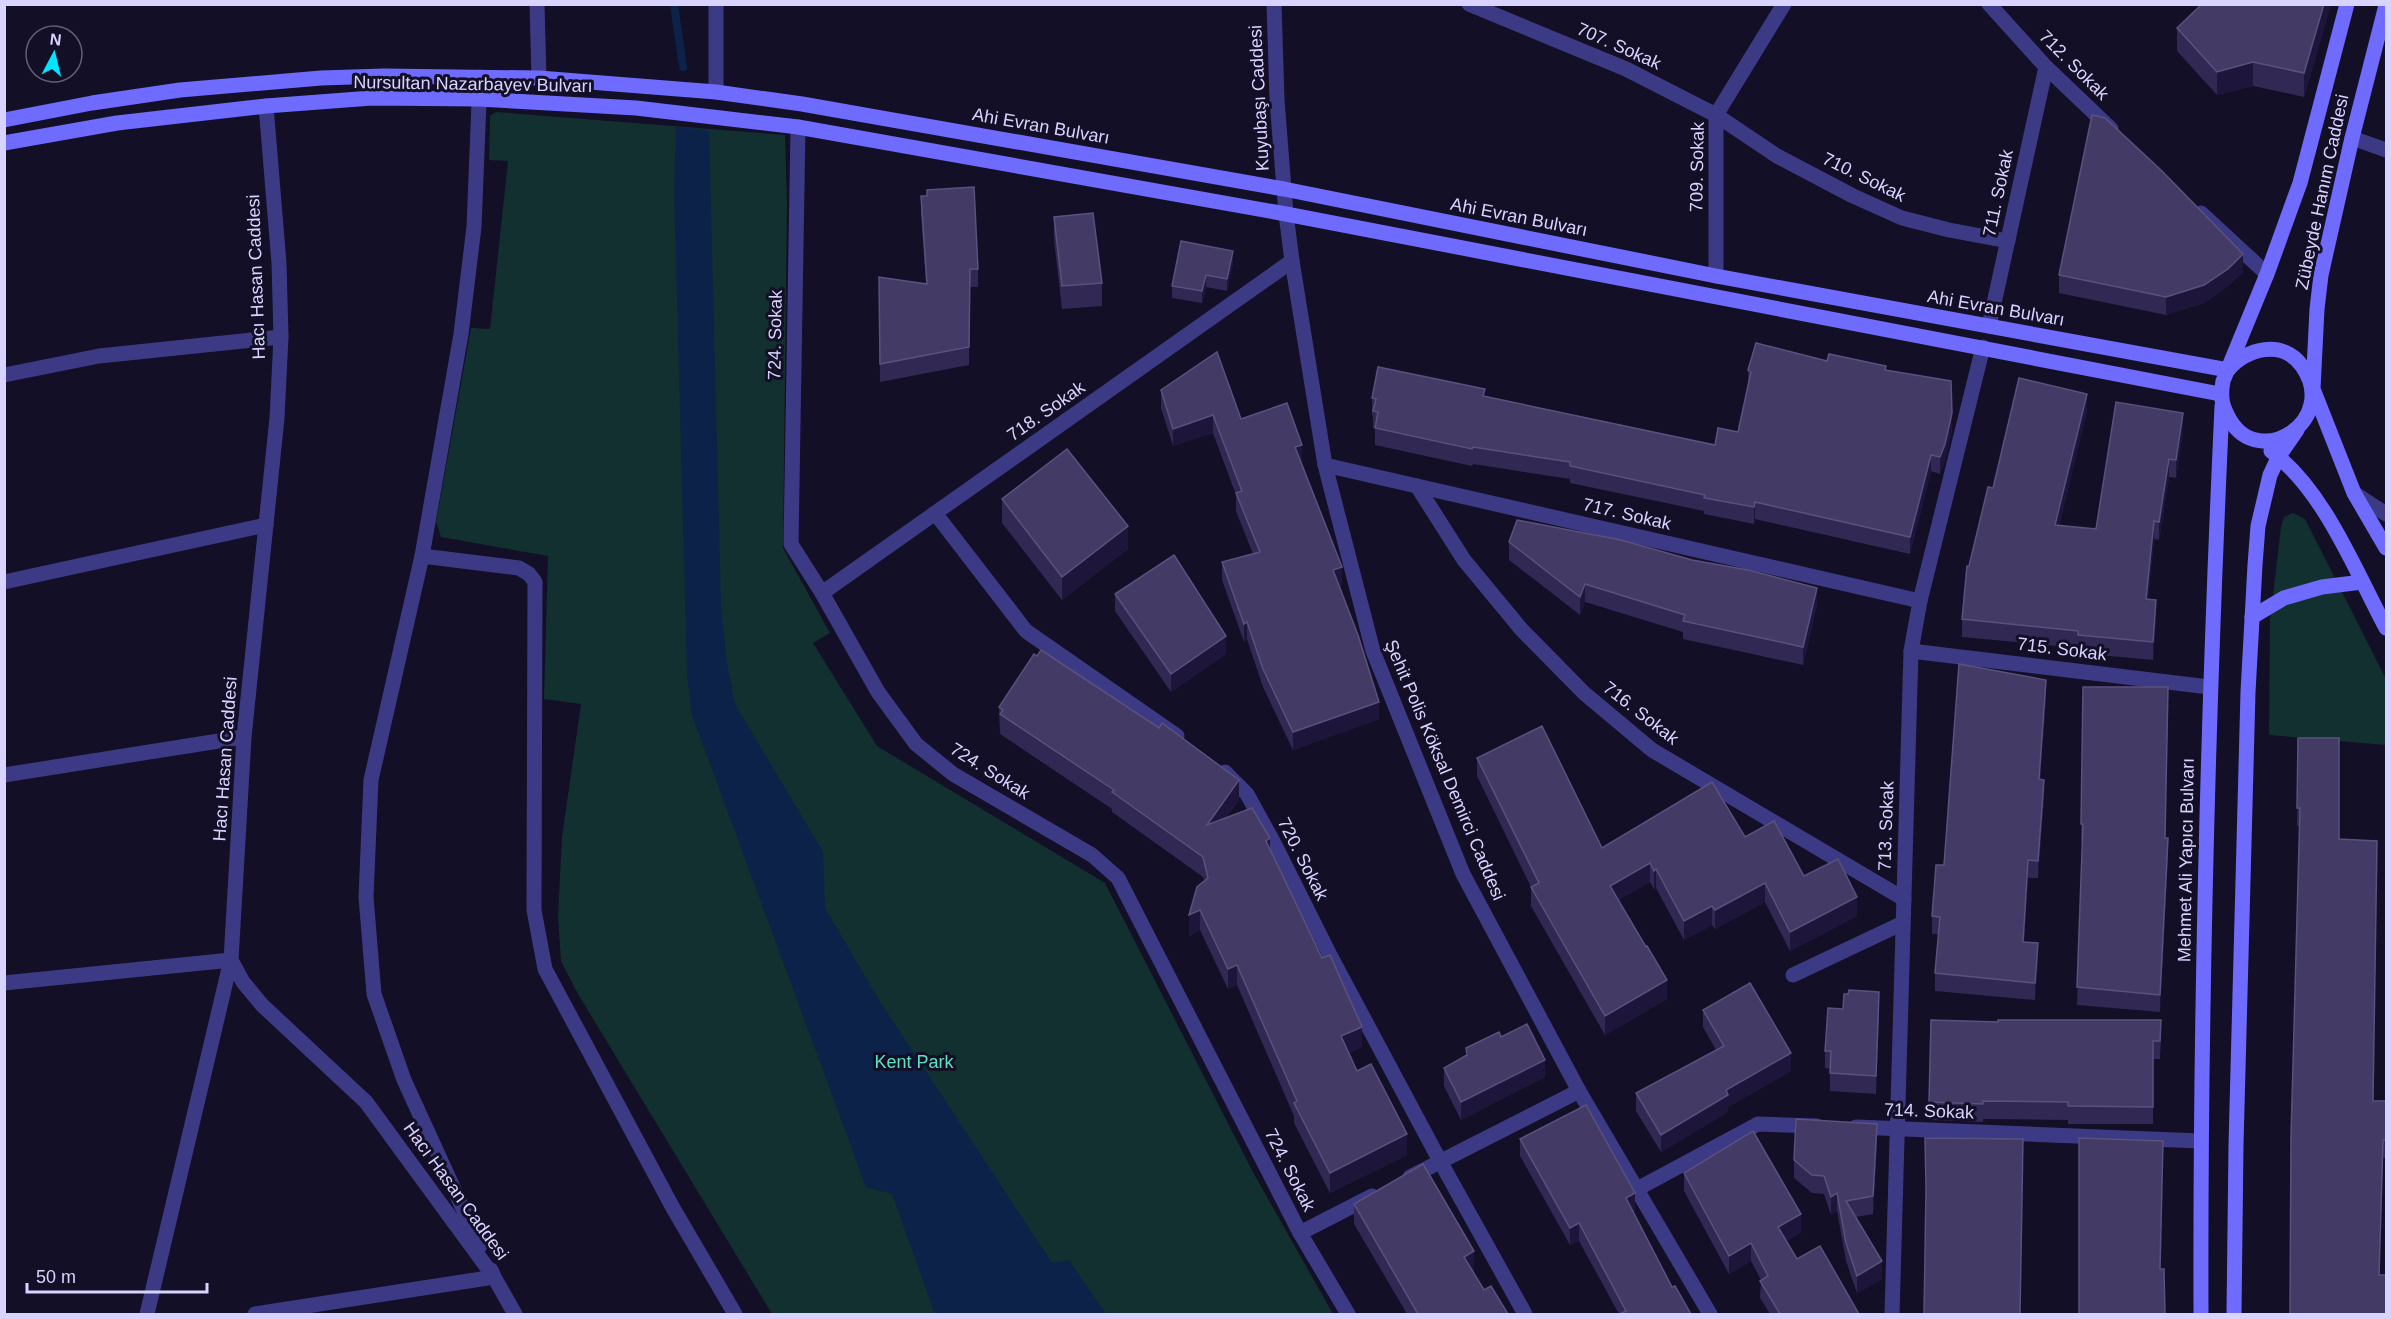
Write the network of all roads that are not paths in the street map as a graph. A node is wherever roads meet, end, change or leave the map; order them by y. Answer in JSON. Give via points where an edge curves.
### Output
{"nodes":[{"id":1,"x":537,"y":4,"type":"edge"},
{"id":2,"x":716,"y":4,"type":"edge"},
{"id":3,"x":1274,"y":4,"type":"edge"},
{"id":4,"x":1469,"y":4,"type":"edge"},
{"id":5,"x":1515,"y":4,"type":"edge"},
{"id":6,"x":1784,"y":4,"type":"edge"},
{"id":7,"x":1989,"y":4,"type":"edge"},
{"id":8,"x":2347,"y":4,"type":"edge"},
{"id":9,"x":2386,"y":5,"type":"edge"},
{"id":10,"x":1512,"y":20,"type":"junction"},
{"id":11,"x":2046,"y":68,"type":"junction"},
{"id":12,"x":480,"y":77,"type":"junction"},
{"id":13,"x":539,"y":78,"type":"junction"},
{"id":14,"x":716,"y":92,"type":"junction"},
{"id":15,"x":478,"y":99,"type":"junction"},
{"id":16,"x":266,"y":106,"type":"junction"},
{"id":17,"x":1716,"y":116,"type":"junction"},
{"id":18,"x":4,"y":120,"type":"edge"},
{"id":19,"x":798,"y":127,"type":"junction"},
{"id":20,"x":2352,"y":138,"type":"junction"},
{"id":21,"x":2122,"y":139,"type":"edge"},
{"id":22,"x":4,"y":143,"type":"edge"},
{"id":23,"x":2386,"y":150,"type":"edge"},
{"id":24,"x":1284,"y":189,"type":"junction"},
{"id":25,"x":2190,"y":202,"type":"edge"},
{"id":26,"x":1286,"y":214,"type":"junction"},
{"id":27,"x":2008,"y":241,"type":"junction"},
{"id":28,"x":1292,"y":261,"type":"junction"},
{"id":29,"x":2267,"y":274,"type":"junction"},
{"id":30,"x":1716,"y":276,"type":"junction"},
{"id":31,"x":1989,"y":326,"type":"junction"},
{"id":32,"x":281,"y":337,"type":"junction"},
{"id":33,"x":1983,"y":347,"type":"junction"},
{"id":34,"x":2228,"y":370,"type":"junction"},
{"id":35,"x":4,"y":375,"type":"edge"},
{"id":36,"x":2313,"y":389,"type":"junction"},
{"id":37,"x":2221,"y":400,"type":"junction"},
{"id":38,"x":2297,"y":430,"type":"junction"},
{"id":39,"x":2257,"y":440,"type":"junction"},
{"id":40,"x":2279,"y":456,"type":"junction"},
{"id":41,"x":1324,"y":465,"type":"junction"},
{"id":42,"x":1417,"y":486,"type":"junction"},
{"id":43,"x":2354,"y":493,"type":"junction"},
{"id":44,"x":936,"y":513,"type":"junction"},
{"id":45,"x":2386,"y":514,"type":"edge"},
{"id":46,"x":266,"y":525,"type":"junction"},
{"id":47,"x":2386,"y":548,"type":"edge"},
{"id":48,"x":422,"y":556,"type":"junction"},
{"id":49,"x":4,"y":582,"type":"edge"},
{"id":50,"x":2362,"y":582,"type":"junction"},
{"id":51,"x":822,"y":593,"type":"junction"},
{"id":52,"x":1920,"y":601,"type":"junction"},
{"id":53,"x":2252,"y":617,"type":"junction"},
{"id":54,"x":2386,"y":628,"type":"edge"},
{"id":55,"x":1911,"y":651,"type":"junction"},
{"id":56,"x":2209,"y":687,"type":"junction"},
{"id":57,"x":244,"y":737,"type":"junction"},
{"id":58,"x":1190,"y":746,"type":"edge"},
{"id":59,"x":1214,"y":764,"type":"edge"},
{"id":60,"x":4,"y":775,"type":"edge"},
{"id":61,"x":1904,"y":899,"type":"junction"},
{"id":62,"x":1903,"y":923,"type":"junction"},
{"id":63,"x":231,"y":960,"type":"junction"},
{"id":64,"x":1793,"y":975,"type":"dead end"},
{"id":65,"x":4,"y":983,"type":"edge"},
{"id":66,"x":1580,"y":1090,"type":"junction"},
{"id":67,"x":1897,"y":1129,"type":"junction"},
{"id":68,"x":2200,"y":1141,"type":"junction"},
{"id":69,"x":1440,"y":1161,"type":"junction"},
{"id":70,"x":1637,"y":1189,"type":"junction"},
{"id":71,"x":1300,"y":1233,"type":"junction"},
{"id":72,"x":494,"y":1276,"type":"junction"},
{"id":73,"x":296,"y":1311,"type":"edge"},
{"id":74,"x":147,"y":1314,"type":"edge"},
{"id":75,"x":255,"y":1314,"type":"edge"},
{"id":76,"x":515,"y":1314,"type":"edge"},
{"id":77,"x":735,"y":1314,"type":"edge"},
{"id":78,"x":1348,"y":1314,"type":"edge"},
{"id":79,"x":1525,"y":1314,"type":"edge"},
{"id":80,"x":1710,"y":1314,"type":"edge"},
{"id":81,"x":1892,"y":1314,"type":"edge"},
{"id":82,"x":2201,"y":1314,"type":"edge"},
{"id":83,"x":2234,"y":1314,"type":"edge"}],
"edges":[{"from":1,"to":13,"type":"street"},
{"from":2,"to":14,"type":"street"},
{"from":3,"to":24,"type":"street","name":"Kuyubaşı Caddesi","via":[[1276,100]]},
{"from":4,"to":10,"type":"street","name":"707. Sokak"},
{"from":5,"to":10,"type":"street"},
{"from":6,"to":17,"type":"street","name":"709. Sokak"},
{"from":7,"to":11,"type":"street","name":"712. Sokak"},
{"from":8,"to":29,"type":"main road","name":"Zübeyde Hanım Caddesi","via":[[2300,183]]},
{"from":9,"to":20,"type":"main road","name":"Zübeyde Hanım Caddesi"},
{"from":10,"to":17,"type":"street","name":"707. Sokak","via":[[1626,69]]},
{"from":11,"to":21,"type":"street","name":"712. Sokak"},
{"from":11,"to":27,"type":"street","name":"711. Sokak"},
{"from":12,"to":13,"type":"main road","name":"Nursultan Nazarbayev Bulvarı"},
{"from":12,"to":15,"type":"street"},
{"from":12,"to":18,"type":"main road","name":"Nursultan Nazarbayev Bulvarı","via":[[384,76],[263,82],[103,102]]},
{"from":13,"to":14,"type":"main road","name":"Nursultan Nazarbayev Bulvarı"},
{"from":14,"to":24,"type":"main road","name":"Ahi Evran Bulvarı"},
{"from":15,"to":16,"type":"main road","name":"Nursultan Nazarbayev Bulvarı","via":[[372,98]]},
{"from":15,"to":19,"type":"main road","name":"Nursultan Nazarbayev Bulvarı","via":[[636,108]]},
{"from":15,"to":48,"type":"street","via":[[474,227],[461,334]]},
{"from":16,"to":22,"type":"main road","name":"Nursultan Nazarbayev Bulvarı","via":[[117,123]]},
{"from":16,"to":32,"type":"street","name":"Hacı Hasan Caddesi"},
{"from":17,"to":27,"type":"street","name":"710. Sokak","via":[[1777,156],[1902,218]]},
{"from":17,"to":30,"type":"street","name":"709. Sokak"},
{"from":19,"to":26,"type":"main road"},
{"from":19,"to":51,"type":"street","name":"724. Sokak","via":[[791,544]]},
{"from":20,"to":23,"type":"street"},
{"from":20,"to":36,"type":"main road","name":"Zübeyde Hanım Caddesi","via":[[2321,275]]},
{"from":24,"to":26,"type":"street","name":"Şehit Polis Köksal Demirci Caddesi"},
{"from":24,"to":30,"type":"main road","name":"Ahi Evran Bulvarı"},
{"from":25,"to":29,"type":"street"},
{"from":26,"to":28,"type":"street","name":"Şehit Polis Köksal Demirci Caddesi"},
{"from":26,"to":33,"type":"main road"},
{"from":27,"to":31,"type":"street","name":"711. Sokak"},
{"from":28,"to":41,"type":"street","name":"Şehit Polis Köksal Demirci Caddesi"},
{"from":28,"to":44,"type":"street","name":"718. Sokak"},
{"from":29,"to":34,"type":"main road","name":"Zübeyde Hanım Caddesi"},
{"from":30,"to":31,"type":"main road","name":"Ahi Evran Bulvarı"},
{"from":31,"to":34,"type":"main road","name":"Ahi Evran Bulvarı"},
{"from":32,"to":35,"type":"street","via":[[99,356]]},
{"from":32,"to":46,"type":"street","name":"Hacı Hasan Caddesi"},
{"from":33,"to":37,"type":"main road"},
{"from":33,"to":52,"type":"street","name":"713. Sokak"},
{"from":34,"to":36,"type":"main road","via":[[2246,353],[2273,349],[2300,363]]},
{"from":34,"to":37,"type":"main road"},
{"from":36,"to":38,"type":"main road","via":[[2307,418]]},
{"from":36,"to":43,"type":"main road"},
{"from":37,"to":39,"type":"main road","via":[[2235,428]]},
{"from":37,"to":56,"type":"main road","name":"Mehmet Ali Yapıcı Bulvarı"},
{"from":38,"to":39,"type":"main road","via":[[2284,438]]},
{"from":38,"to":40,"type":"main road"},
{"from":39,"to":40,"type":"main road"},
{"from":40,"to":50,"type":"main road","via":[[2321,504]]},
{"from":40,"to":53,"type":"main road","via":[[2270,475],[2258,526]]},
{"from":41,"to":42,"type":"street","name":"717. Sokak"},
{"from":41,"to":66,"type":"street","name":"Şehit Polis Köksal Demirci Caddesi","via":[[1373,651],[1455,852],[1499,944]]},
{"from":42,"to":52,"type":"street","name":"717. Sokak"},
{"from":42,"to":61,"type":"street","name":"716. Sokak","via":[[1464,560],[1521,629],[1584,693],[1652,750]]},
{"from":43,"to":45,"type":"street"},
{"from":43,"to":47,"type":"main road"},
{"from":44,"to":51,"type":"street","name":"718. Sokak"},
{"from":44,"to":58,"type":"street","via":[[1026,631]]},
{"from":46,"to":49,"type":"street"},
{"from":46,"to":57,"type":"street","name":"Hacı Hasan Caddesi"},
{"from":48,"to":72,"type":"street","via":[[371,780],[366,897],[374,994],[404,1080]]},
{"from":48,"to":77,"type":"street","via":[[519,568],[535,582],[534,910],[545,969],[673,1208]]},
{"from":50,"to":53,"type":"main road","via":[[2322,587],[2284,598]]},
{"from":50,"to":54,"type":"main road"},
{"from":51,"to":71,"type":"street","name":"724. Sokak","via":[[878,692],[916,744],[953,774],[1092,855],[1118,878]]},
{"from":52,"to":55,"type":"street","name":"713. Sokak"},
{"from":53,"to":83,"type":"main road"},
{"from":55,"to":56,"type":"street","name":"715. Sokak"},
{"from":55,"to":61,"type":"street","name":"713. Sokak"},
{"from":56,"to":68,"type":"main road","name":"Mehmet Ali Yapıcı Bulvarı"},
{"from":57,"to":60,"type":"street"},
{"from":57,"to":63,"type":"street","name":"Hacı Hasan Caddesi"},
{"from":59,"to":69,"type":"street","name":"720. Sokak","via":[[1246,794]]},
{"from":61,"to":62,"type":"street","name":"713. Sokak"},
{"from":62,"to":64,"type":"street"},
{"from":62,"to":67,"type":"street","name":"713. Sokak"},
{"from":63,"to":65,"type":"street"},
{"from":63,"to":72,"type":"street","name":"Hacı Hasan Caddesi","via":[[262,1005],[366,1102]]},
{"from":63,"to":74,"type":"street"},
{"from":66,"to":69,"type":"street"},
{"from":66,"to":70,"type":"street","name":"Şehit Polis Köksal Demirci Caddesi"},
{"from":67,"to":68,"type":"street","name":"714. Sokak"},
{"from":67,"to":70,"type":"street","name":"714. Sokak","via":[[1758,1124]]},
{"from":67,"to":81,"type":"street","name":"713. Sokak"},
{"from":68,"to":82,"type":"main road","name":"Mehmet Ali Yapıcı Bulvarı"},
{"from":69,"to":71,"type":"street"},
{"from":69,"to":79,"type":"street","name":"720. Sokak"},
{"from":70,"to":80,"type":"street","name":"Şehit Polis Köksal Demirci Caddesi"},
{"from":71,"to":78,"type":"street","name":"724. Sokak"},
{"from":72,"to":73,"type":"street"},
{"from":72,"to":76,"type":"street","name":"Hacı Hasan Caddesi"},
{"from":73,"to":75,"type":"street"}]}
